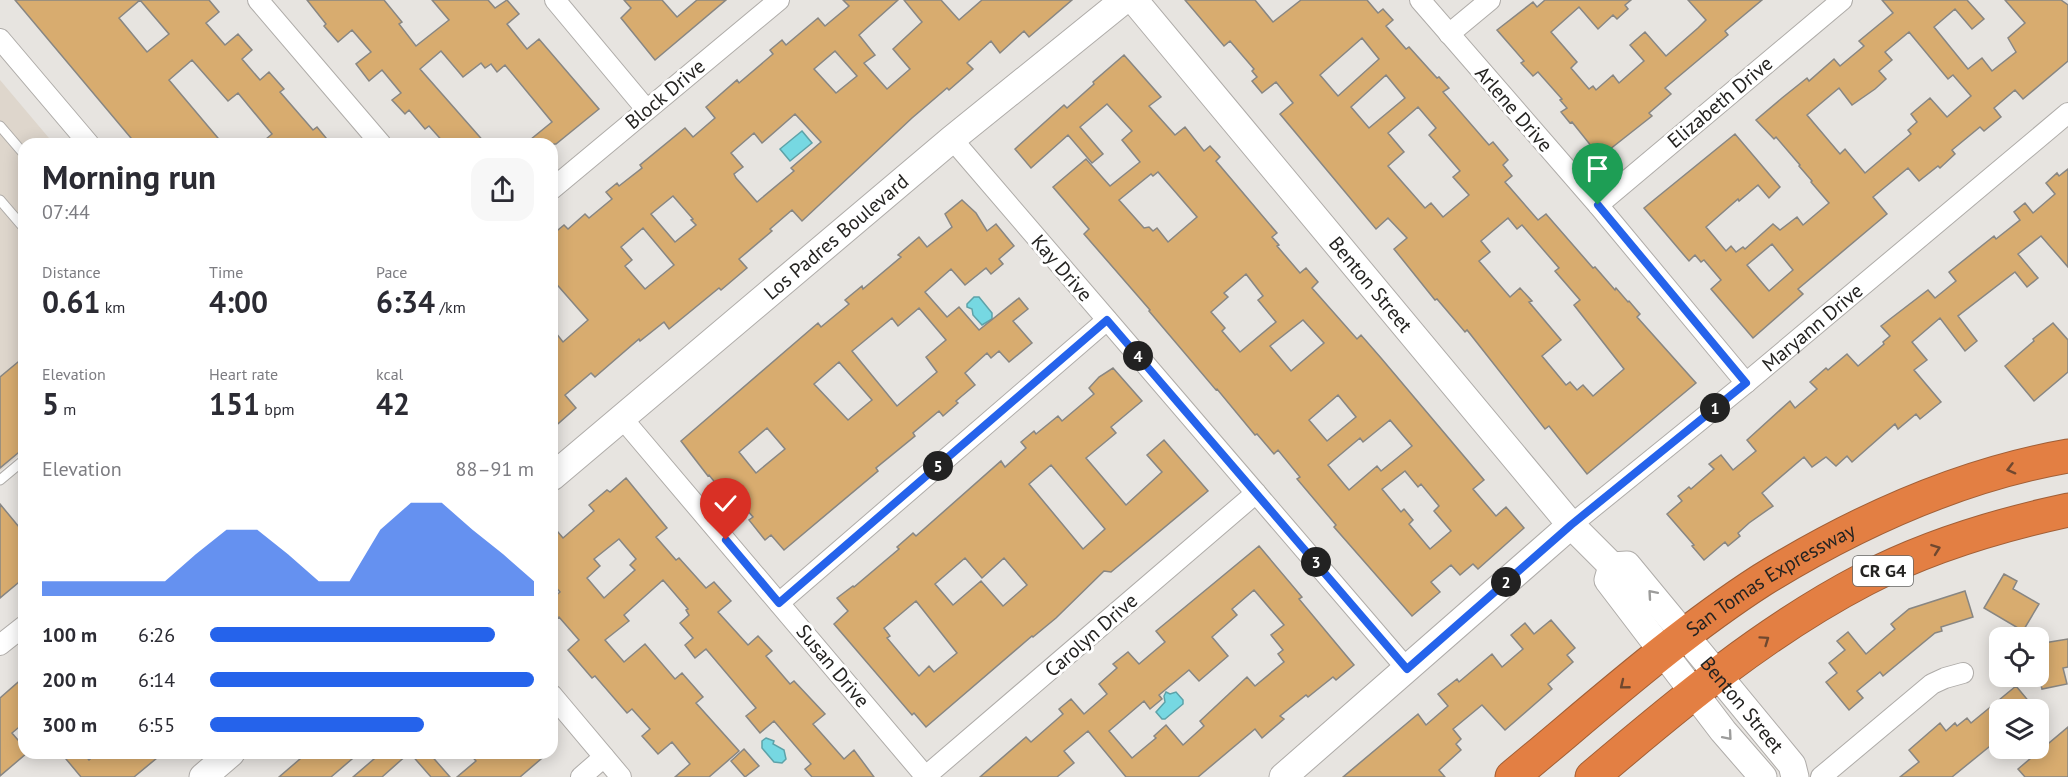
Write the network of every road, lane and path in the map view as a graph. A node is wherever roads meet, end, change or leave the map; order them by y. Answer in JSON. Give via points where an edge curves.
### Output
{"nodes":[{"id":1,"x":258,"y":0,"type":"edge"},
{"id":2,"x":555,"y":0,"type":"edge"},
{"id":3,"x":779,"y":0,"type":"edge"},
{"id":4,"x":1124,"y":0,"type":"edge"},
{"id":5,"x":1134,"y":0,"type":"edge"},
{"id":6,"x":1420,"y":0,"type":"edge"},
{"id":7,"x":1490,"y":0,"type":"edge"},
{"id":8,"x":1842,"y":0,"type":"edge"},
{"id":9,"x":1449,"y":34,"type":"junction"},
{"id":10,"x":0,"y":39,"type":"edge"},
{"id":11,"x":646,"y":110,"type":"junction"},
{"id":12,"x":2068,"y":113,"type":"edge"},
{"id":13,"x":0,"y":126,"type":"edge"},
{"id":14,"x":83,"y":138,"type":"edge"},
{"id":15,"x":376,"y":138,"type":"edge"},
{"id":16,"x":952,"y":140,"type":"junction"},
{"id":17,"x":18,"y":147,"type":"edge"},
{"id":18,"x":558,"y":184,"type":"edge"},
{"id":19,"x":0,"y":200,"type":"edge"},
{"id":20,"x":1598,"y":205,"type":"junction"},
{"id":21,"x":18,"y":221,"type":"edge"},
{"id":22,"x":1107,"y":320,"type":"junction"},
{"id":23,"x":1746,"y":383,"type":"junction"},
{"id":24,"x":622,"y":418,"type":"junction"},
{"id":25,"x":2068,"y":456,"type":"edge"},
{"id":26,"x":18,"y":465,"type":"edge"},
{"id":27,"x":558,"y":472,"type":"edge"},
{"id":28,"x":0,"y":480,"type":"edge"},
{"id":29,"x":1256,"y":493,"type":"junction"},
{"id":30,"x":2068,"y":510,"type":"edge"},
{"id":31,"x":1571,"y":525,"type":"junction"},
{"id":32,"x":779,"y":603,"type":"junction"},
{"id":33,"x":18,"y":631,"type":"edge"},
{"id":34,"x":0,"y":645,"type":"edge"},
{"id":35,"x":1675,"y":645,"type":"junction"},
{"id":36,"x":1407,"y":669,"type":"junction"},
{"id":37,"x":1963,"y":673,"type":"dead end"},
{"id":38,"x":1706,"y":684,"type":"junction"},
{"id":39,"x":558,"y":702,"type":"edge"},
{"id":40,"x":604,"y":757,"type":"junction"},
{"id":41,"x":224,"y":759,"type":"edge"},
{"id":42,"x":203,"y":777,"type":"edge"},
{"id":43,"x":581,"y":777,"type":"edge"},
{"id":44,"x":621,"y":777,"type":"edge"},
{"id":45,"x":926,"y":777,"type":"edge"},
{"id":46,"x":1283,"y":777,"type":"edge"},
{"id":47,"x":1512,"y":777,"type":"edge"},
{"id":48,"x":1592,"y":777,"type":"edge"},
{"id":49,"x":1763,"y":777,"type":"edge"},
{"id":50,"x":1795,"y":777,"type":"edge"},
{"id":51,"x":1821,"y":777,"type":"edge"}],
"edges":[{"from":1,"to":15,"type":"street"},
{"from":2,"to":11,"type":"street"},
{"from":3,"to":11,"type":"street","name":"Block Drive"},
{"from":4,"to":16,"type":"street","name":"Los Padres Boulevard"},
{"from":5,"to":31,"type":"street","name":"Benton Street"},
{"from":6,"to":9,"type":"street","name":"Arlene Drive"},
{"from":7,"to":9,"type":"street"},
{"from":8,"to":20,"type":"street","name":"Elizabeth Drive"},
{"from":9,"to":20,"type":"street","name":"Arlene Drive"},
{"from":10,"to":14,"type":"street"},
{"from":11,"to":18,"type":"street","name":"Block Drive"},
{"from":12,"to":23,"type":"street","name":"Maryann Drive"},
{"from":13,"to":17,"type":"lane"},
{"from":16,"to":22,"type":"street","name":"Kay Drive"},
{"from":16,"to":24,"type":"street","name":"Los Padres Boulevard"},
{"from":19,"to":21,"type":"lane"},
{"from":20,"to":23,"type":"street","name":"Arlene Drive"},
{"from":22,"to":29,"type":"street","name":"Kay Drive"},
{"from":22,"to":32,"type":"street"},
{"from":23,"to":31,"type":"street","name":"Maryann Drive"},
{"from":24,"to":27,"type":"street","name":"Los Padres Boulevard"},
{"from":24,"to":32,"type":"street","name":"Susan Drive"},
{"from":25,"to":35,"type":"highway","name":"San Tomas Expressway","number":"CR G4","one_way":true,"via":[[1976,478],[1900,506],[1761,581]]},
{"from":26,"to":28,"type":"lane"},
{"from":29,"to":36,"type":"street","name":"Kay Drive"},
{"from":29,"to":45,"type":"street","name":"Carolyn Drive"},
{"from":38,"to":30,"type":"highway","number":"CR G4","one_way":true,"via":[[1787,625],[1866,579],[1972,536]]},
{"from":31,"to":35,"type":"street","name":"Benton Street","via":[[1612,566],[1627,565]]},
{"from":31,"to":36,"type":"street","name":"Maryann Drive"},
{"from":32,"to":45,"type":"street","name":"Susan Drive"},
{"from":33,"to":34,"type":"street"},
{"from":35,"to":38,"type":"street","name":"Benton Street"},
{"from":35,"to":47,"type":"highway","name":"San Tomas Expressway","number":"CR G4","one_way":true},
{"from":36,"to":46,"type":"street","name":"Maryann Drive"},
{"from":37,"to":51,"type":"street","via":[[1932,684]]},
{"from":38,"to":48,"type":"highway","number":"CR G4"},
{"from":38,"to":49,"type":"street","name":"Benton Street","one_way":true,"via":[[1723,731]]},
{"from":38,"to":50,"type":"street","name":"Benton Street","via":[[1791,765]]},
{"from":39,"to":40,"type":"street"},
{"from":40,"to":43,"type":"street"},
{"from":40,"to":44,"type":"street"},
{"from":41,"to":42,"type":"street"}]}
